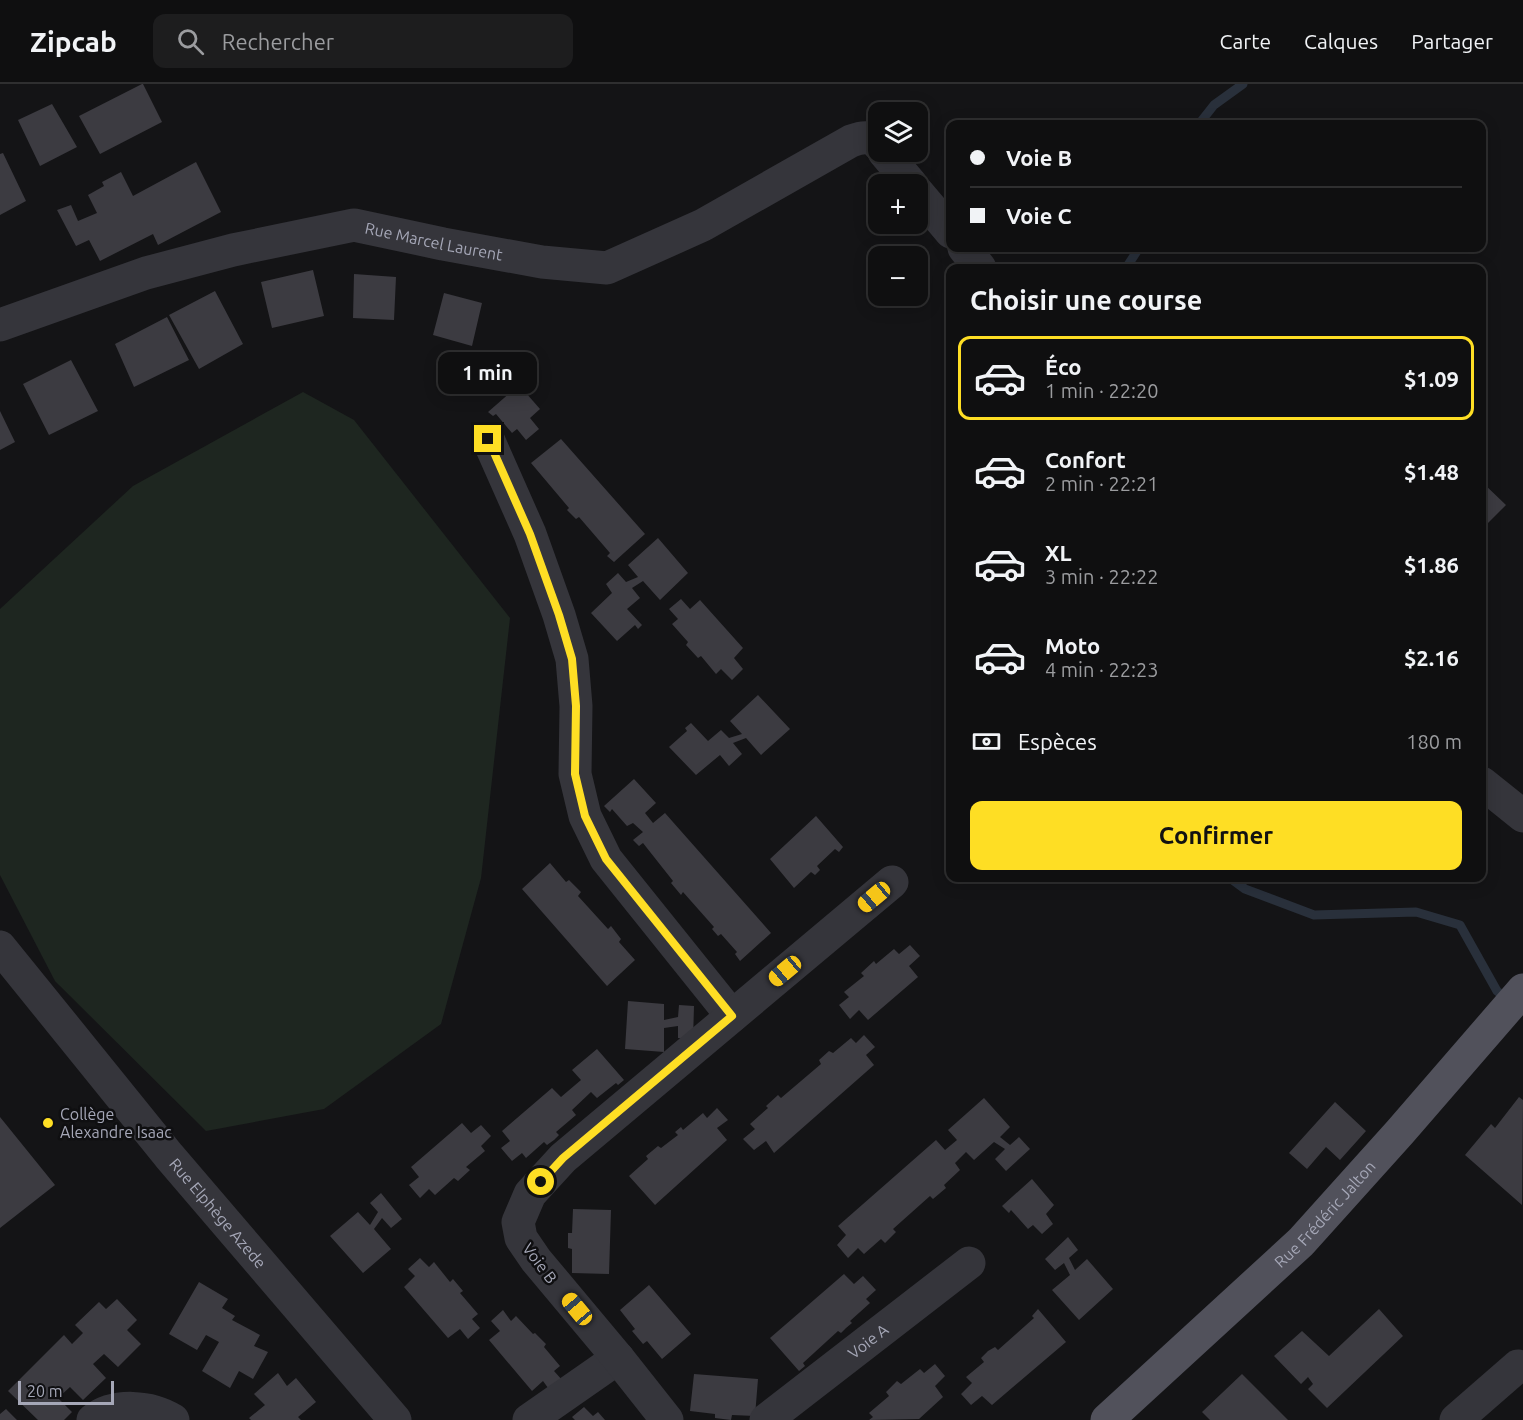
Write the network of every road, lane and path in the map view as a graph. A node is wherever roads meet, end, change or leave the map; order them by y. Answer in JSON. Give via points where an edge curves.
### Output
{"nodes":[{"id":1,"x":865,"y":143,"type":"edge"},
{"id":2,"x":892,"y":162,"type":"edge"},
{"id":3,"x":903,"y":174,"type":"edge"},
{"id":4,"x":928,"y":205,"type":"edge"},
{"id":5,"x":946,"y":226,"type":"edge"},
{"id":6,"x":967,"y":252,"type":"edge"},
{"id":7,"x":977,"y":264,"type":"edge"},
{"id":8,"x":0,"y":325,"type":"edge"},
{"id":9,"x":488,"y":439,"type":"dead end"},
{"id":10,"x":1486,"y":786,"type":"edge"},
{"id":11,"x":1523,"y":816,"type":"edge"},
{"id":12,"x":892,"y":882,"type":"dead end"},
{"id":13,"x":0,"y":947,"type":"edge"},
{"id":14,"x":1523,"y":990,"type":"edge"},
{"id":15,"x":732,"y":1016,"type":"junction"},
{"id":16,"x":969,"y":1263,"type":"dead end"},
{"id":17,"x":618,"y":1358,"type":"junction"},
{"id":18,"x":1518,"y":1366,"type":"dead end"},
{"id":19,"x":93,"y":1420,"type":"edge"},
{"id":20,"x":173,"y":1420,"type":"edge"},
{"id":21,"x":395,"y":1420,"type":"edge"},
{"id":22,"x":529,"y":1420,"type":"edge"},
{"id":23,"x":667,"y":1420,"type":"edge"},
{"id":24,"x":766,"y":1420,"type":"edge"},
{"id":25,"x":1107,"y":1420,"type":"edge"},
{"id":26,"x":1456,"y":1420,"type":"edge"}],
"edges":[{"from":1,"to":8,"type":"street","name":"Rue Marcel Laurent","via":[[703,225],[607,268],[542,262],[354,225],[146,273]]},
{"from":2,"to":3,"type":"street"},
{"from":4,"to":5,"type":"street"},
{"from":6,"to":7,"type":"street"},
{"from":9,"to":15,"type":"street","via":[[530,534],[572,659],[575,774],[585,816],[606,859]]},
{"from":10,"to":11,"type":"street"},
{"from":12,"to":15,"type":"street","name":"Voie B"},
{"from":13,"to":21,"type":"street","name":"Rue Elphège Azede","via":[[169,1156]]},
{"from":14,"to":25,"type":"main road","name":"Rue Frédéric Jalton","via":[[1300,1242]]},
{"from":15,"to":17,"type":"street","name":"Voie B","via":[[563,1158],[530,1194],[519,1222],[521,1238],[536,1260]]},
{"from":16,"to":24,"type":"street","name":"Voie A"},
{"from":17,"to":22,"type":"street"},
{"from":17,"to":23,"type":"street"},
{"from":18,"to":26,"type":"street"},
{"from":19,"to":20,"type":"street","via":[[113,1409],[136,1409]]}]}
